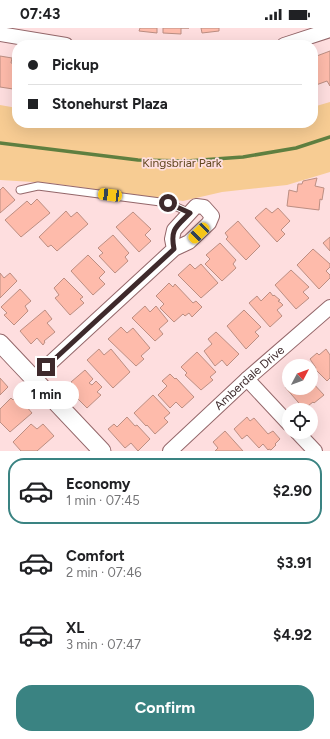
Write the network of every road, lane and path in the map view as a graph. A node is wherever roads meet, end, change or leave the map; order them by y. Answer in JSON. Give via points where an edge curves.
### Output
{"nodes":[{"id":1,"x":330,"y":30,"type":"edge"},
{"id":2,"x":0,"y":34,"type":"edge"},
{"id":3,"x":36,"y":40,"type":"edge"},
{"id":4,"x":299,"y":40,"type":"edge"},
{"id":5,"x":20,"y":190,"type":"dead end"},
{"id":6,"x":190,"y":213,"type":"junction"},
{"id":7,"x":174,"y":249,"type":"junction"},
{"id":8,"x":330,"y":307,"type":"edge"},
{"id":9,"x":0,"y":343,"type":"edge"},
{"id":10,"x":34,"y":378,"type":"junction"},
{"id":11,"x":247,"y":379,"type":"junction"},
{"id":12,"x":282,"y":416,"type":"edge"},
{"id":13,"x":304,"y":439,"type":"edge"},
{"id":14,"x":102,"y":451,"type":"edge"},
{"id":15,"x":170,"y":451,"type":"edge"},
{"id":16,"x":315,"y":451,"type":"edge"}],
"edges":[{"from":1,"to":4,"type":"street"},
{"from":2,"to":3,"type":"street"},
{"from":5,"to":6,"type":"lane","via":[[38,186],[168,203]]},
{"from":6,"to":7,"type":"street","via":[[174,230]]},
{"from":6,"to":7,"type":"street","via":[[196,206],[204,207],[212,216],[209,223],[189,242]]},
{"from":7,"to":10,"type":"street"},
{"from":8,"to":11,"type":"street","name":"Amberdale Drive"},
{"from":9,"to":10,"type":"street"},
{"from":10,"to":14,"type":"street"},
{"from":11,"to":12,"type":"street"},
{"from":11,"to":15,"type":"street","name":"Amberdale Drive"},
{"from":13,"to":16,"type":"street"}]}
